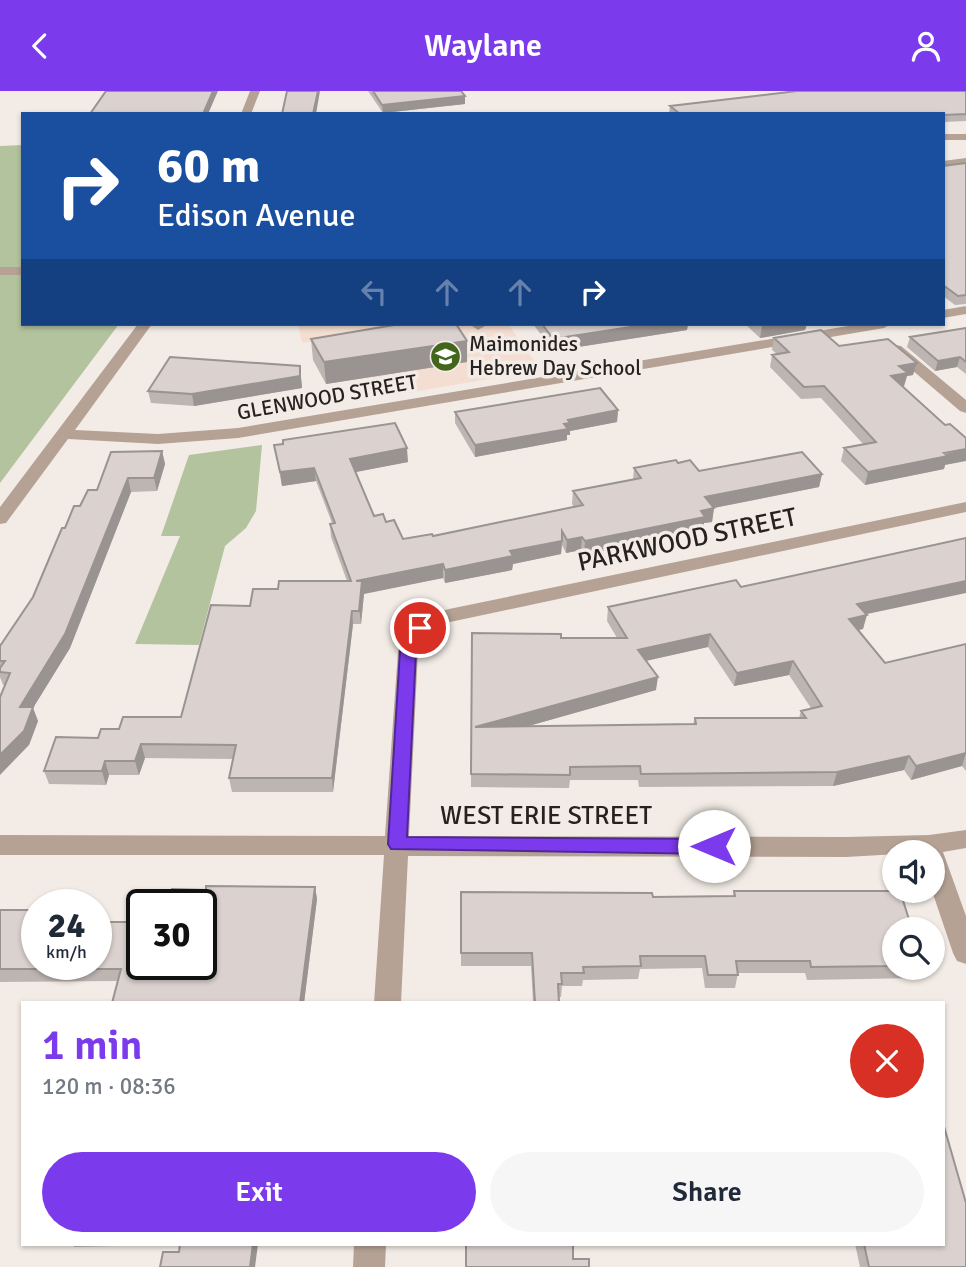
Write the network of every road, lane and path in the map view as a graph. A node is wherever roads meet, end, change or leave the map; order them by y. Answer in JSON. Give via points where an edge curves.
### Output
{"nodes":[{"id":1,"x":255,"y":91,"type":"edge"},
{"id":2,"x":247,"y":112,"type":"edge"},
{"id":3,"x":966,"y":137,"type":"edge"},
{"id":4,"x":945,"y":138,"type":"edge"},
{"id":5,"x":966,"y":161,"type":"edge"},
{"id":6,"x":945,"y":164,"type":"edge"},
{"id":7,"x":0,"y":271,"type":"edge"},
{"id":8,"x":21,"y":271,"type":"edge"},
{"id":9,"x":966,"y":310,"type":"edge"},
{"id":10,"x":945,"y":314,"type":"edge"},
{"id":11,"x":144,"y":326,"type":"edge"},
{"id":12,"x":867,"y":326,"type":"edge"},
{"id":13,"x":874,"y":326,"type":"edge"},
{"id":14,"x":966,"y":408,"type":"edge"},
{"id":15,"x":64,"y":434,"type":"junction"},
{"id":16,"x":966,"y":507,"type":"edge"},
{"id":17,"x":0,"y":519,"type":"edge"},
{"id":18,"x":966,"y":839,"type":"edge"},
{"id":19,"x":397,"y":844,"type":"junction"},
{"id":20,"x":0,"y":845,"type":"edge"},
{"id":21,"x":945,"y":846,"type":"edge"},
{"id":22,"x":882,"y":849,"type":"edge"},
{"id":23,"x":945,"y":892,"type":"edge"},
{"id":24,"x":966,"y":953,"type":"edge"},
{"id":25,"x":387,"y":1001,"type":"edge"},
{"id":26,"x":370,"y":1246,"type":"edge"},
{"id":27,"x":369,"y":1267,"type":"edge"}],
"edges":[{"from":1,"to":2,"type":"street"},
{"from":3,"to":4,"type":"street"},
{"from":5,"to":6,"type":"street"},
{"from":7,"to":8,"type":"street"},
{"from":9,"to":10,"type":"street"},
{"from":11,"to":15,"type":"street"},
{"from":12,"to":15,"type":"street","name":"GLENWOOD STREET","via":[[210,437]]},
{"from":13,"to":14,"type":"street"},
{"from":15,"to":17,"type":"street"},
{"from":16,"to":19,"type":"street","name":"PARKWOOD STREET","via":[[449,616],[420,628],[408,651]]},
{"from":18,"to":21,"type":"street","name":"WEST ERIE STREET"},
{"from":19,"to":20,"type":"street","name":"WEST ERIE STREET"},
{"from":19,"to":22,"type":"street","name":"WEST ERIE STREET"},
{"from":19,"to":25,"type":"street"},
{"from":23,"to":24,"type":"street"},
{"from":26,"to":27,"type":"street"}]}
